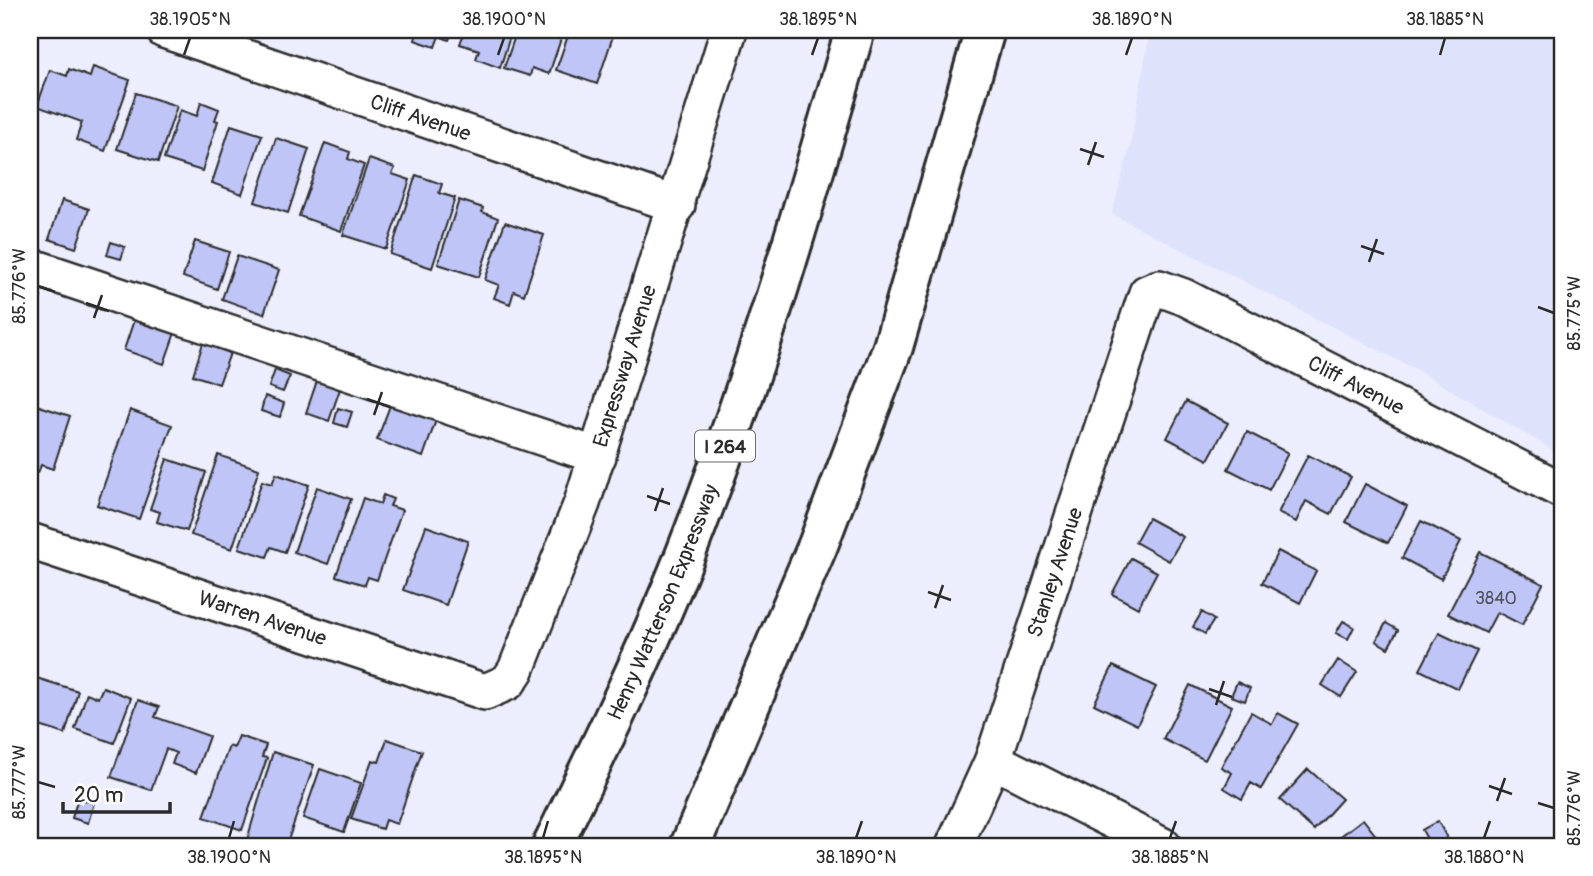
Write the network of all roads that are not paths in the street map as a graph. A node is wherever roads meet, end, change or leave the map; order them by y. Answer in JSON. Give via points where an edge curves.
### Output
{"nodes":[{"id":1,"x":164,"y":30,"type":"edge"},
{"id":2,"x":729,"y":30,"type":"edge"},
{"id":3,"x":855,"y":30,"type":"edge"},
{"id":4,"x":985,"y":30,"type":"edge"},
{"id":5,"x":677,"y":205,"type":"junction"},
{"id":6,"x":30,"y":266,"type":"edge"},
{"id":7,"x":1147,"y":293,"type":"joint"},
{"id":8,"x":598,"y":456,"type":"junction"},
{"id":9,"x":1563,"y":491,"type":"edge"},
{"id":10,"x":30,"y":541,"type":"edge"},
{"id":11,"x":496,"y":689,"type":"joint"},
{"id":12,"x":993,"y":760,"type":"junction"},
{"id":13,"x":552,"y":846,"type":"edge"},
{"id":14,"x":690,"y":846,"type":"edge"},
{"id":15,"x":954,"y":846,"type":"edge"},
{"id":16,"x":1163,"y":846,"type":"edge"}],
"edges":[{"from":1,"to":5,"type":"street","name":"Cliff Avenue"},
{"from":2,"to":5,"type":"street","name":"Expressway Avenue"},
{"from":3,"to":13,"type":"highway","name":"Henry Watterson Expressway","number":"I 264","via":[[799,227],[716,474],[617,713]]},
{"from":4,"to":14,"type":"highway","via":[[893,347],[818,545]]},
{"from":5,"to":8,"type":"street","name":"Expressway Avenue"},
{"from":6,"to":8,"type":"street"},
{"from":7,"to":9,"type":"street","name":"Cliff Avenue","via":[[1159,288],[1184,297]]},
{"from":7,"to":12,"type":"street","name":"Stanley Avenue"},
{"from":8,"to":11,"type":"street","name":"Expressway Avenue","via":[[516,670]]},
{"from":10,"to":11,"type":"street","name":"Warren Avenue","via":[[485,692]]},
{"from":12,"to":15,"type":"street","name":"Stanley Avenue"},
{"from":12,"to":16,"type":"street"}]}
